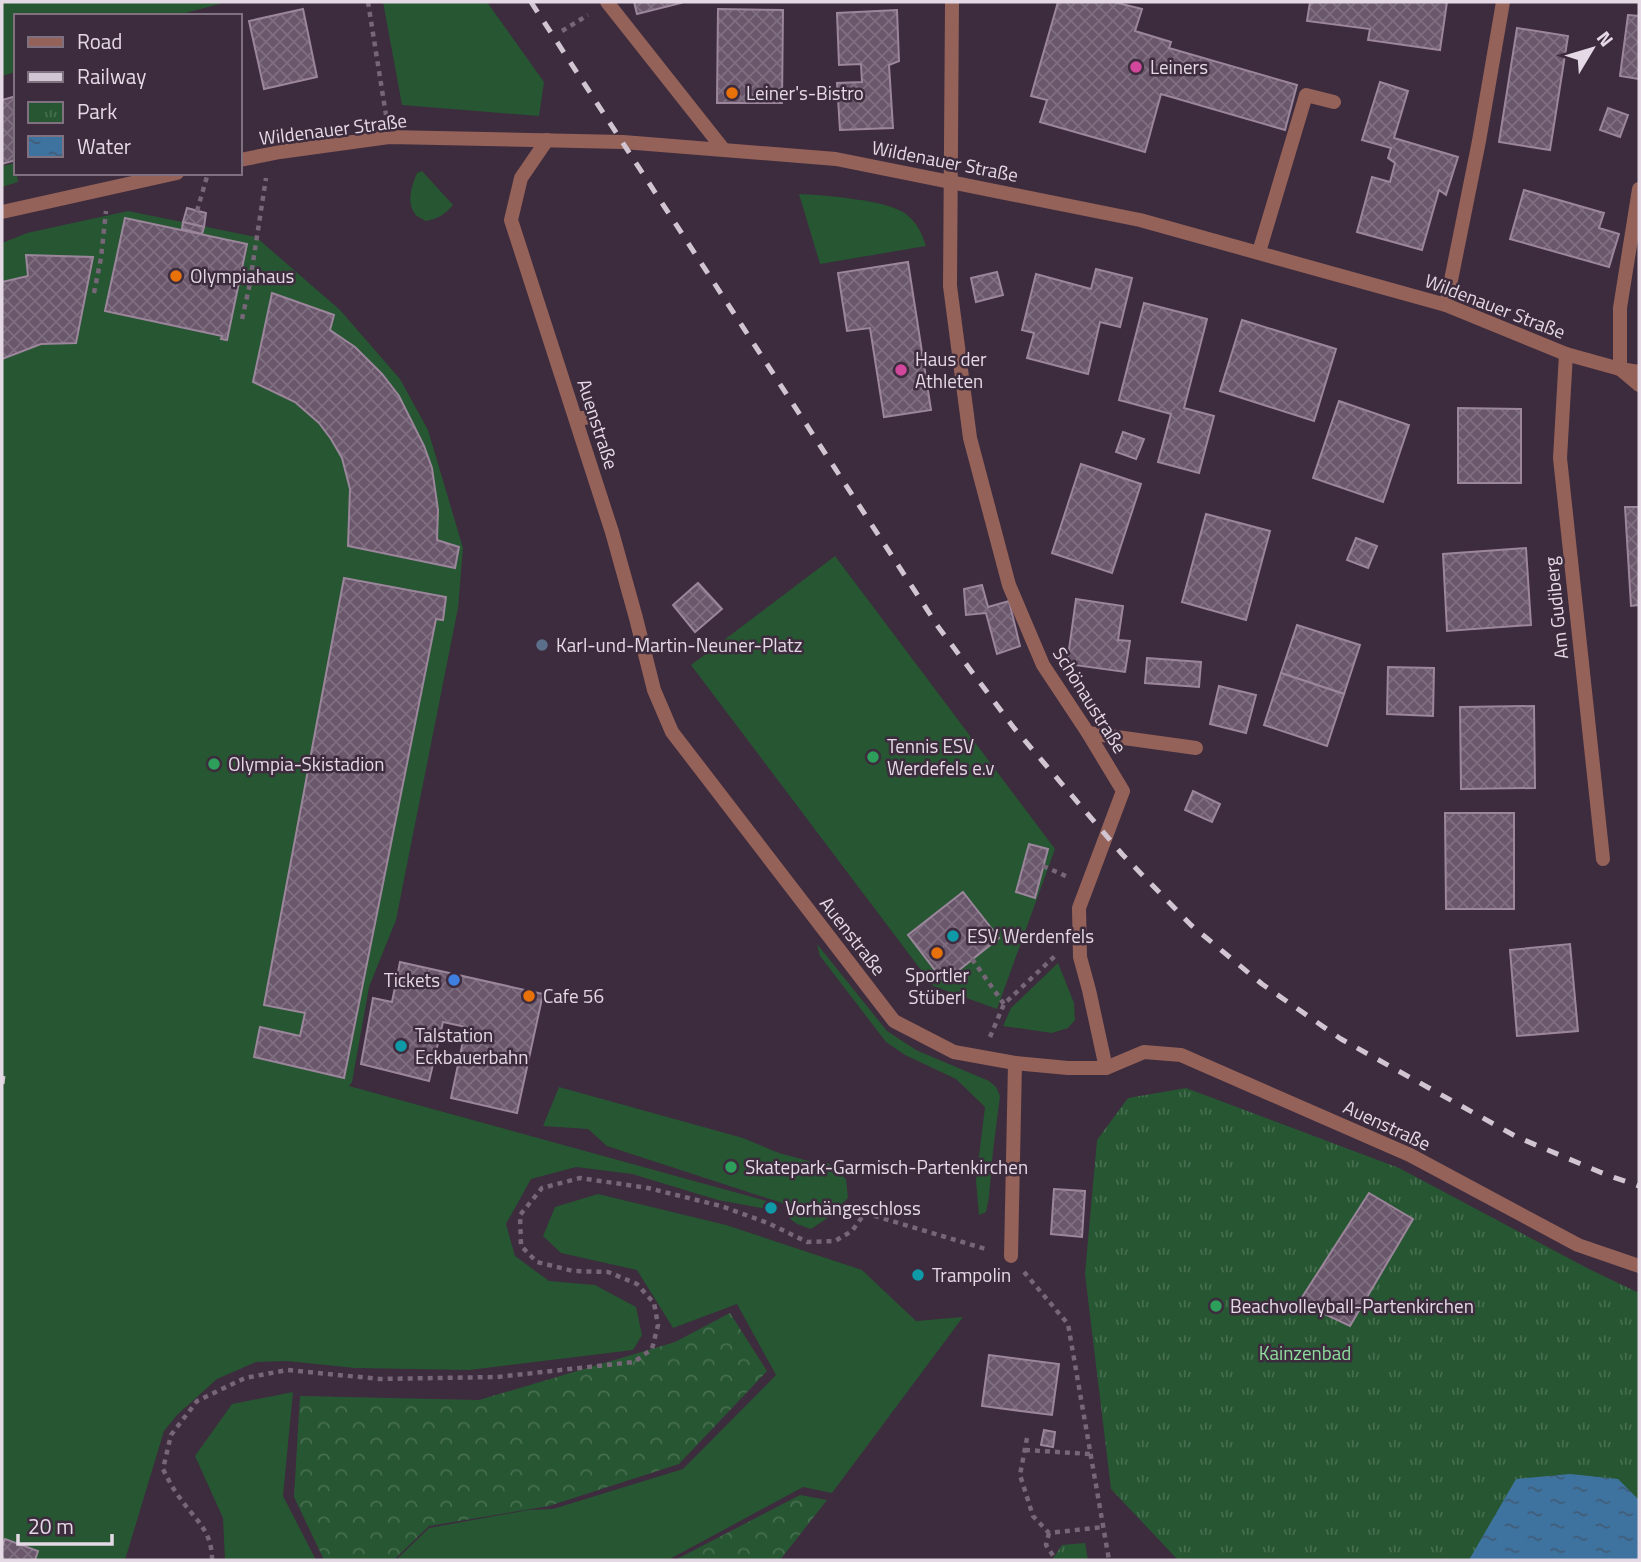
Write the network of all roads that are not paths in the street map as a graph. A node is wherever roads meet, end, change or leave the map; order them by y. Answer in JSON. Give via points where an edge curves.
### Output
{"nodes":[{"id":1,"x":607,"y":2,"type":"edge"},
{"id":2,"x":952,"y":2,"type":"edge"},
{"id":3,"x":1503,"y":2,"type":"edge"},
{"id":4,"x":1334,"y":102,"type":"dead end"},
{"id":5,"x":547,"y":140,"type":"junction"},
{"id":6,"x":724,"y":150,"type":"junction"},
{"id":7,"x":242,"y":160,"type":"edge"},
{"id":8,"x":167,"y":175,"type":"edge"},
{"id":9,"x":952,"y":182,"type":"junction"},
{"id":10,"x":1639,"y":190,"type":"edge"},
{"id":11,"x":2,"y":212,"type":"edge"},
{"id":12,"x":1259,"y":252,"type":"junction"},
{"id":13,"x":1446,"y":305,"type":"junction"},
{"id":14,"x":1566,"y":354,"type":"junction"},
{"id":15,"x":1620,"y":369,"type":"junction"},
{"id":16,"x":1639,"y":372,"type":"edge"},
{"id":17,"x":1639,"y":385,"type":"edge"},
{"id":18,"x":1088,"y":733,"type":"junction"},
{"id":19,"x":1196,"y":748,"type":"dead end"},
{"id":20,"x":1602,"y":859,"type":"dead end"},
{"id":21,"x":1015,"y":1063,"type":"junction"},
{"id":22,"x":1106,"y":1068,"type":"junction"},
{"id":23,"x":1011,"y":1256,"type":"road end"},
{"id":24,"x":1639,"y":1266,"type":"edge"}],
"edges":[{"from":1,"to":6,"type":"street"},
{"from":2,"to":9,"type":"street","name":"Schönaustraße"},
{"from":3,"to":13,"type":"street"},
{"from":4,"to":12,"type":"street","via":[[1306,95]]},
{"from":5,"to":6,"type":"street","name":"Wildenauer Straße"},
{"from":5,"to":7,"type":"street","name":"Wildenauer Straße","via":[[389,137]]},
{"from":5,"to":21,"type":"street","name":"Auenstraße","via":[[521,178],[511,220],[583,418],[654,690],[672,732],[894,1021],[954,1052]]},
{"from":6,"to":9,"type":"street","name":"Wildenauer Straße","via":[[836,159]]},
{"from":8,"to":11,"type":"street"},
{"from":9,"to":12,"type":"street","name":"Wildenauer Straße","via":[[1140,219]]},
{"from":9,"to":18,"type":"street","name":"Schönaustraße","via":[[950,286],[970,438],[1009,585],[1043,665]]},
{"from":10,"to":15,"type":"street","via":[[1620,308]]},
{"from":12,"to":13,"type":"street","name":"Wildenauer Straße"},
{"from":13,"to":14,"type":"street","name":"Wildenauer Straße"},
{"from":14,"to":15,"type":"street","name":"Wildenauer Straße"},
{"from":14,"to":20,"type":"street","name":"Am Gudiberg","via":[[1560,458]]},
{"from":15,"to":16,"type":"street","name":"Wildenauer Straße"},
{"from":15,"to":17,"type":"street","name":"Wildenauer Straße"},
{"from":18,"to":19,"type":"street"},
{"from":18,"to":22,"type":"street","name":"Schönaustraße","via":[[1123,791],[1079,908],[1080,957]]},
{"from":21,"to":22,"type":"street","name":"Auenstraße"},
{"from":21,"to":23,"type":"street"},
{"from":22,"to":24,"type":"street","name":"Auenstraße","via":[[1144,1052],[1181,1055],[1410,1155],[1578,1245]]}]}
